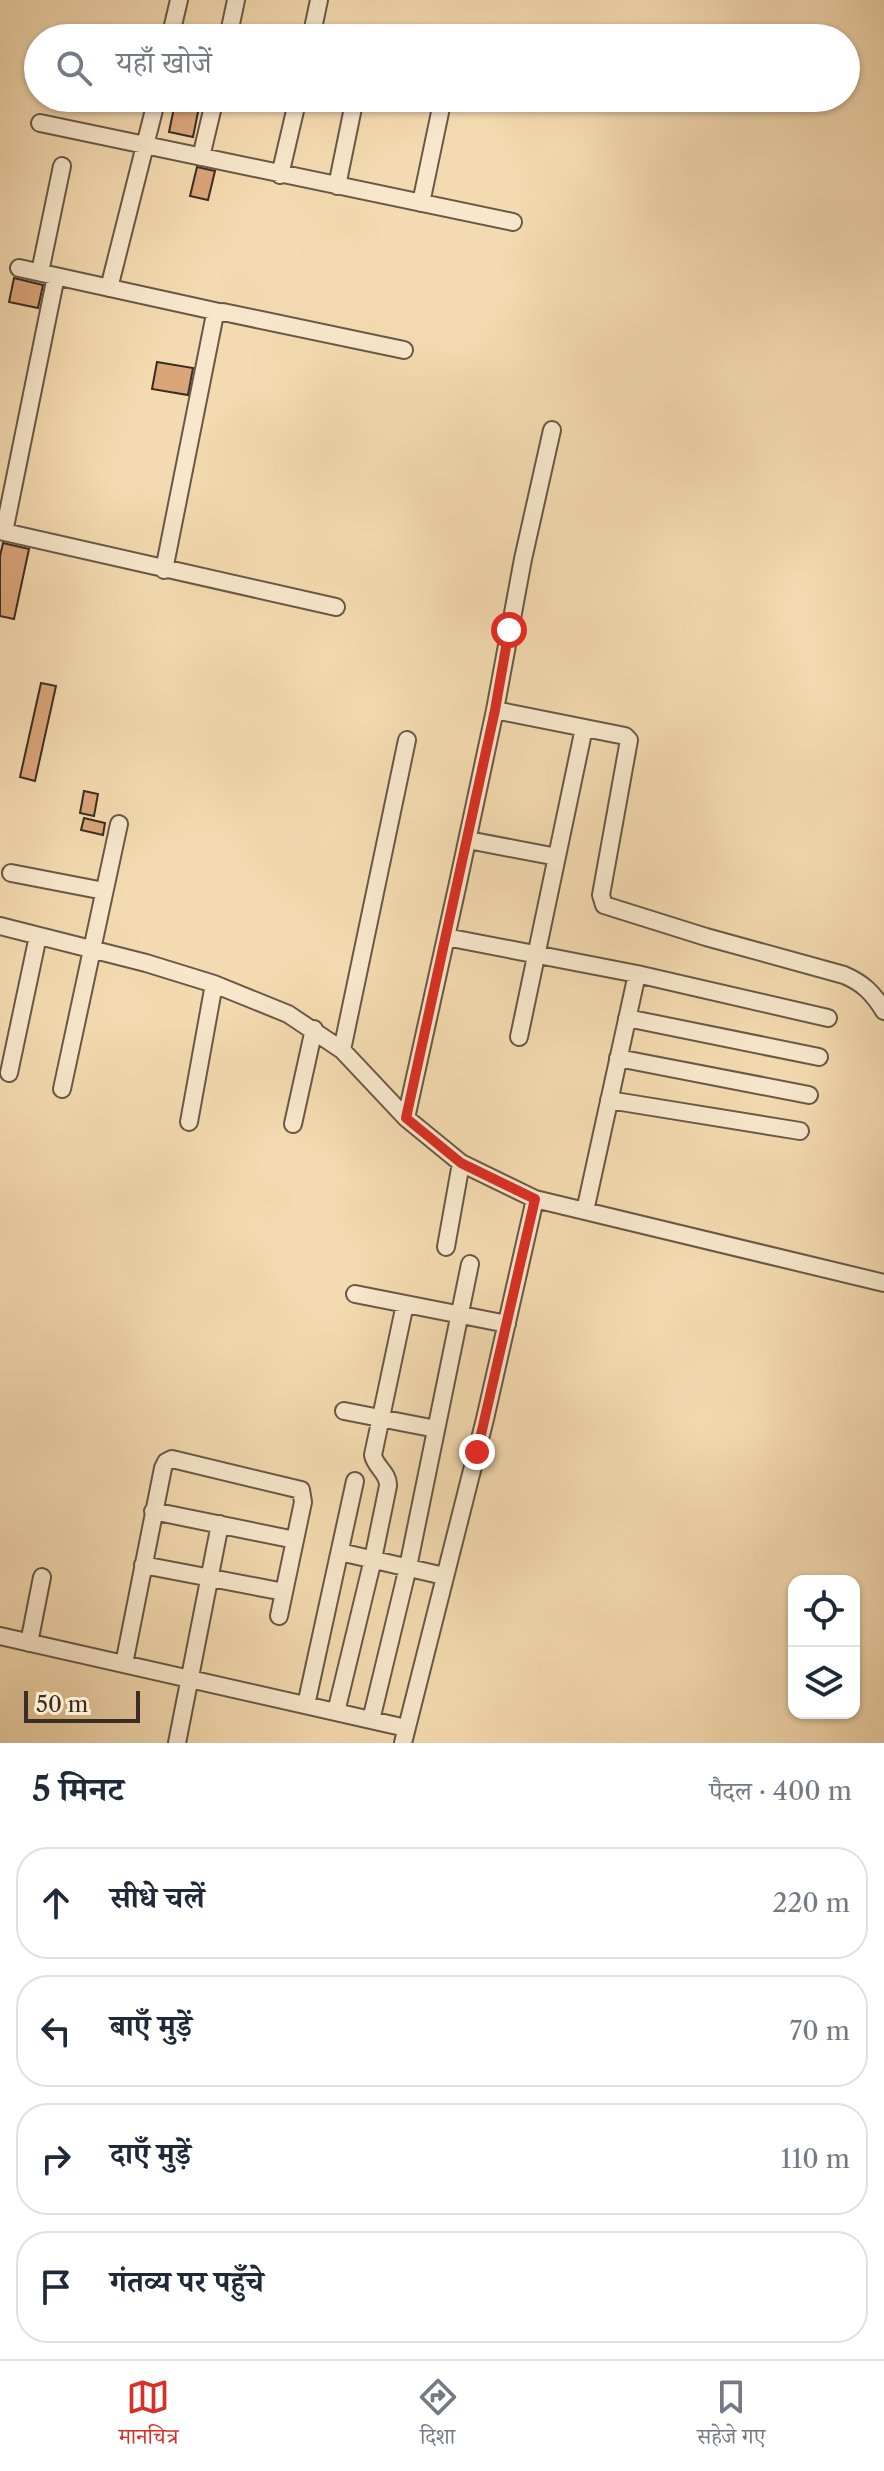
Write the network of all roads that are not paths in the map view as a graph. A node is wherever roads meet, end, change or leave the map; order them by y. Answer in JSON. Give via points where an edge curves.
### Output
{"nodes":[{"id":1,"x":179,"y":0,"type":"edge"},
{"id":2,"x":236,"y":0,"type":"edge"},
{"id":3,"x":319,"y":0,"type":"edge"},
{"id":4,"x":173,"y":24,"type":"edge"},
{"id":5,"x":231,"y":24,"type":"edge"},
{"id":6,"x":314,"y":24,"type":"edge"},
{"id":7,"x":154,"y":112,"type":"edge"},
{"id":8,"x":212,"y":112,"type":"edge"},
{"id":9,"x":295,"y":112,"type":"edge"},
{"id":10,"x":352,"y":112,"type":"edge"},
{"id":11,"x":440,"y":112,"type":"edge"},
{"id":12,"x":40,"y":123,"type":"dead end"},
{"id":13,"x":145,"y":146,"type":"junction"},
{"id":14,"x":201,"y":157,"type":"junction"},
{"id":15,"x":62,"y":166,"type":"dead end"},
{"id":16,"x":280,"y":175,"type":"junction"},
{"id":17,"x":337,"y":186,"type":"junction"},
{"id":18,"x":421,"y":203,"type":"junction"},
{"id":19,"x":513,"y":222,"type":"dead end"},
{"id":20,"x":19,"y":268,"type":"dead end"},
{"id":21,"x":48,"y":274,"type":"junction"},
{"id":22,"x":109,"y":288,"type":"junction"},
{"id":23,"x":219,"y":312,"type":"junction"},
{"id":24,"x":404,"y":350,"type":"dead end"},
{"id":25,"x":552,"y":430,"type":"dead end"},
{"id":26,"x":2,"y":532,"type":"edge"},
{"id":27,"x":164,"y":570,"type":"junction"},
{"id":28,"x":336,"y":607,"type":"dead end"},
{"id":29,"x":495,"y":710,"type":"junction"},
{"id":30,"x":584,"y":728,"type":"junction"},
{"id":31,"x":407,"y":740,"type":"dead end"},
{"id":32,"x":119,"y":824,"type":"dead end"},
{"id":33,"x":468,"y":840,"type":"junction"},
{"id":34,"x":557,"y":857,"type":"junction"},
{"id":35,"x":11,"y":873,"type":"dead end"},
{"id":36,"x":104,"y":891,"type":"junction"},
{"id":37,"x":0,"y":926,"type":"edge"},
{"id":38,"x":38,"y":936,"type":"junction"},
{"id":39,"x":446,"y":937,"type":"junction"},
{"id":40,"x":92,"y":950,"type":"junction"},
{"id":41,"x":536,"y":955,"type":"junction"},
{"id":42,"x":637,"y":974,"type":"junction"},
{"id":43,"x":214,"y":984,"type":"junction"},
{"id":44,"x":884,"y":1011,"type":"edge"},
{"id":45,"x":627,"y":1018,"type":"junction"},
{"id":46,"x":828,"y":1018,"type":"dead end"},
{"id":47,"x":314,"y":1029,"type":"junction"},
{"id":48,"x":519,"y":1037,"type":"dead end"},
{"id":49,"x":342,"y":1050,"type":"junction"},
{"id":50,"x":819,"y":1057,"type":"dead end"},
{"id":51,"x":618,"y":1058,"type":"junction"},
{"id":52,"x":9,"y":1073,"type":"dead end"},
{"id":53,"x":62,"y":1089,"type":"dead end"},
{"id":54,"x":809,"y":1095,"type":"dead end"},
{"id":55,"x":609,"y":1100,"type":"junction"},
{"id":56,"x":406,"y":1118,"type":"junction"},
{"id":57,"x":189,"y":1122,"type":"dead end"},
{"id":58,"x":293,"y":1124,"type":"dead end"},
{"id":59,"x":800,"y":1131,"type":"dead end"},
{"id":60,"x":461,"y":1163,"type":"junction"},
{"id":61,"x":535,"y":1199,"type":"junction"},
{"id":62,"x":585,"y":1211,"type":"junction"},
{"id":63,"x":446,"y":1247,"type":"dead end"},
{"id":64,"x":470,"y":1264,"type":"dead end"},
{"id":65,"x":884,"y":1283,"type":"edge"},
{"id":66,"x":355,"y":1294,"type":"dead end"},
{"id":67,"x":405,"y":1304,"type":"junction"},
{"id":68,"x":459,"y":1314,"type":"junction"},
{"id":69,"x":507,"y":1324,"type":"junction"},
{"id":70,"x":344,"y":1411,"type":"dead end"},
{"id":71,"x":380,"y":1418,"type":"junction"},
{"id":72,"x":436,"y":1429,"type":"junction"},
{"id":73,"x":355,"y":1481,"type":"dead end"},
{"id":74,"x":153,"y":1511,"type":"junction"},
{"id":75,"x":220,"y":1524,"type":"junction"},
{"id":76,"x":295,"y":1540,"type":"junction"},
{"id":77,"x":340,"y":1552,"type":"junction"},
{"id":78,"x":373,"y":1559,"type":"junction"},
{"id":79,"x":143,"y":1565,"type":"junction"},
{"id":80,"x":408,"y":1567,"type":"junction"},
{"id":81,"x":444,"y":1576,"type":"junction"},
{"id":82,"x":42,"y":1577,"type":"dead end"},
{"id":83,"x":209,"y":1577,"type":"junction"},
{"id":84,"x":284,"y":1592,"type":"junction"},
{"id":85,"x":279,"y":1616,"type":"dead end"},
{"id":86,"x":0,"y":1636,"type":"edge"},
{"id":87,"x":29,"y":1643,"type":"junction"},
{"id":88,"x":124,"y":1664,"type":"junction"},
{"id":89,"x":189,"y":1679,"type":"junction"},
{"id":90,"x":306,"y":1705,"type":"junction"},
{"id":91,"x":336,"y":1712,"type":"junction"},
{"id":92,"x":371,"y":1720,"type":"junction"},
{"id":93,"x":405,"y":1736,"type":"edge"},
{"id":94,"x":177,"y":1743,"type":"edge"}],
"edges":[{"from":1,"to":4,"type":"street"},
{"from":2,"to":5,"type":"street"},
{"from":3,"to":6,"type":"street"},
{"from":7,"to":13,"type":"street"},
{"from":8,"to":14,"type":"street"},
{"from":9,"to":16,"type":"street"},
{"from":10,"to":17,"type":"street"},
{"from":11,"to":18,"type":"street"},
{"from":12,"to":13,"type":"street"},
{"from":13,"to":14,"type":"street"},
{"from":13,"to":22,"type":"street"},
{"from":14,"to":16,"type":"street"},
{"from":15,"to":21,"type":"street"},
{"from":16,"to":17,"type":"street"},
{"from":17,"to":18,"type":"street"},
{"from":18,"to":19,"type":"street"},
{"from":20,"to":21,"type":"street"},
{"from":21,"to":22,"type":"street"},
{"from":21,"to":26,"type":"street"},
{"from":22,"to":23,"type":"street"},
{"from":23,"to":24,"type":"street"},
{"from":23,"to":27,"type":"street"},
{"from":25,"to":29,"type":"street"},
{"from":26,"to":27,"type":"street"},
{"from":27,"to":28,"type":"street"},
{"from":29,"to":30,"type":"street"},
{"from":29,"to":33,"type":"street"},
{"from":30,"to":34,"type":"street"},
{"from":30,"to":44,"type":"street","via":[[629,740],[601,895],[604,905],[844,975],[861,982]]},
{"from":31,"to":49,"type":"street"},
{"from":32,"to":36,"type":"street"},
{"from":33,"to":34,"type":"street"},
{"from":33,"to":39,"type":"street"},
{"from":34,"to":41,"type":"street"},
{"from":35,"to":36,"type":"street"},
{"from":36,"to":40,"type":"street"},
{"from":37,"to":38,"type":"street"},
{"from":38,"to":40,"type":"street"},
{"from":38,"to":52,"type":"street"},
{"from":39,"to":41,"type":"street"},
{"from":39,"to":56,"type":"street"},
{"from":40,"to":43,"type":"street"},
{"from":40,"to":53,"type":"street"},
{"from":41,"to":42,"type":"street"},
{"from":41,"to":48,"type":"street"},
{"from":42,"to":45,"type":"street"},
{"from":42,"to":46,"type":"street"},
{"from":43,"to":47,"type":"street"},
{"from":43,"to":57,"type":"street"},
{"from":45,"to":50,"type":"street"},
{"from":45,"to":51,"type":"street"},
{"from":47,"to":49,"type":"street"},
{"from":47,"to":58,"type":"street"},
{"from":49,"to":56,"type":"street"},
{"from":51,"to":54,"type":"street"},
{"from":51,"to":55,"type":"street"},
{"from":55,"to":59,"type":"street"},
{"from":55,"to":62,"type":"street"},
{"from":56,"to":60,"type":"street"},
{"from":60,"to":61,"type":"street"},
{"from":60,"to":63,"type":"street"},
{"from":61,"to":62,"type":"street"},
{"from":61,"to":69,"type":"street"},
{"from":62,"to":65,"type":"street"},
{"from":64,"to":68,"type":"street"},
{"from":66,"to":67,"type":"street"},
{"from":67,"to":68,"type":"street"},
{"from":67,"to":71,"type":"street"},
{"from":68,"to":69,"type":"street"},
{"from":68,"to":72,"type":"street"},
{"from":69,"to":81,"type":"street"},
{"from":70,"to":71,"type":"street"},
{"from":71,"to":72,"type":"street"},
{"from":71,"to":78,"type":"street","via":[[373,1458],[388,1481]]},
{"from":72,"to":80,"type":"street"},
{"from":73,"to":77,"type":"street"},
{"from":74,"to":75,"type":"street"},
{"from":74,"to":76,"type":"street","via":[[166,1462],[181,1459],[301,1490]]},
{"from":74,"to":79,"type":"street"},
{"from":75,"to":76,"type":"street"},
{"from":75,"to":83,"type":"street"},
{"from":76,"to":84,"type":"street"},
{"from":77,"to":78,"type":"street"},
{"from":77,"to":90,"type":"street"},
{"from":78,"to":80,"type":"street"},
{"from":78,"to":91,"type":"street"},
{"from":79,"to":83,"type":"street"},
{"from":79,"to":88,"type":"street"},
{"from":80,"to":81,"type":"street"},
{"from":80,"to":92,"type":"street"},
{"from":81,"to":93,"type":"street"},
{"from":82,"to":87,"type":"street"},
{"from":83,"to":84,"type":"street"},
{"from":83,"to":89,"type":"street"},
{"from":84,"to":85,"type":"street"},
{"from":86,"to":87,"type":"street"},
{"from":87,"to":88,"type":"street"},
{"from":88,"to":89,"type":"street"},
{"from":89,"to":90,"type":"street"},
{"from":89,"to":94,"type":"street"},
{"from":90,"to":91,"type":"street"},
{"from":91,"to":92,"type":"street"},
{"from":92,"to":93,"type":"street"}]}
